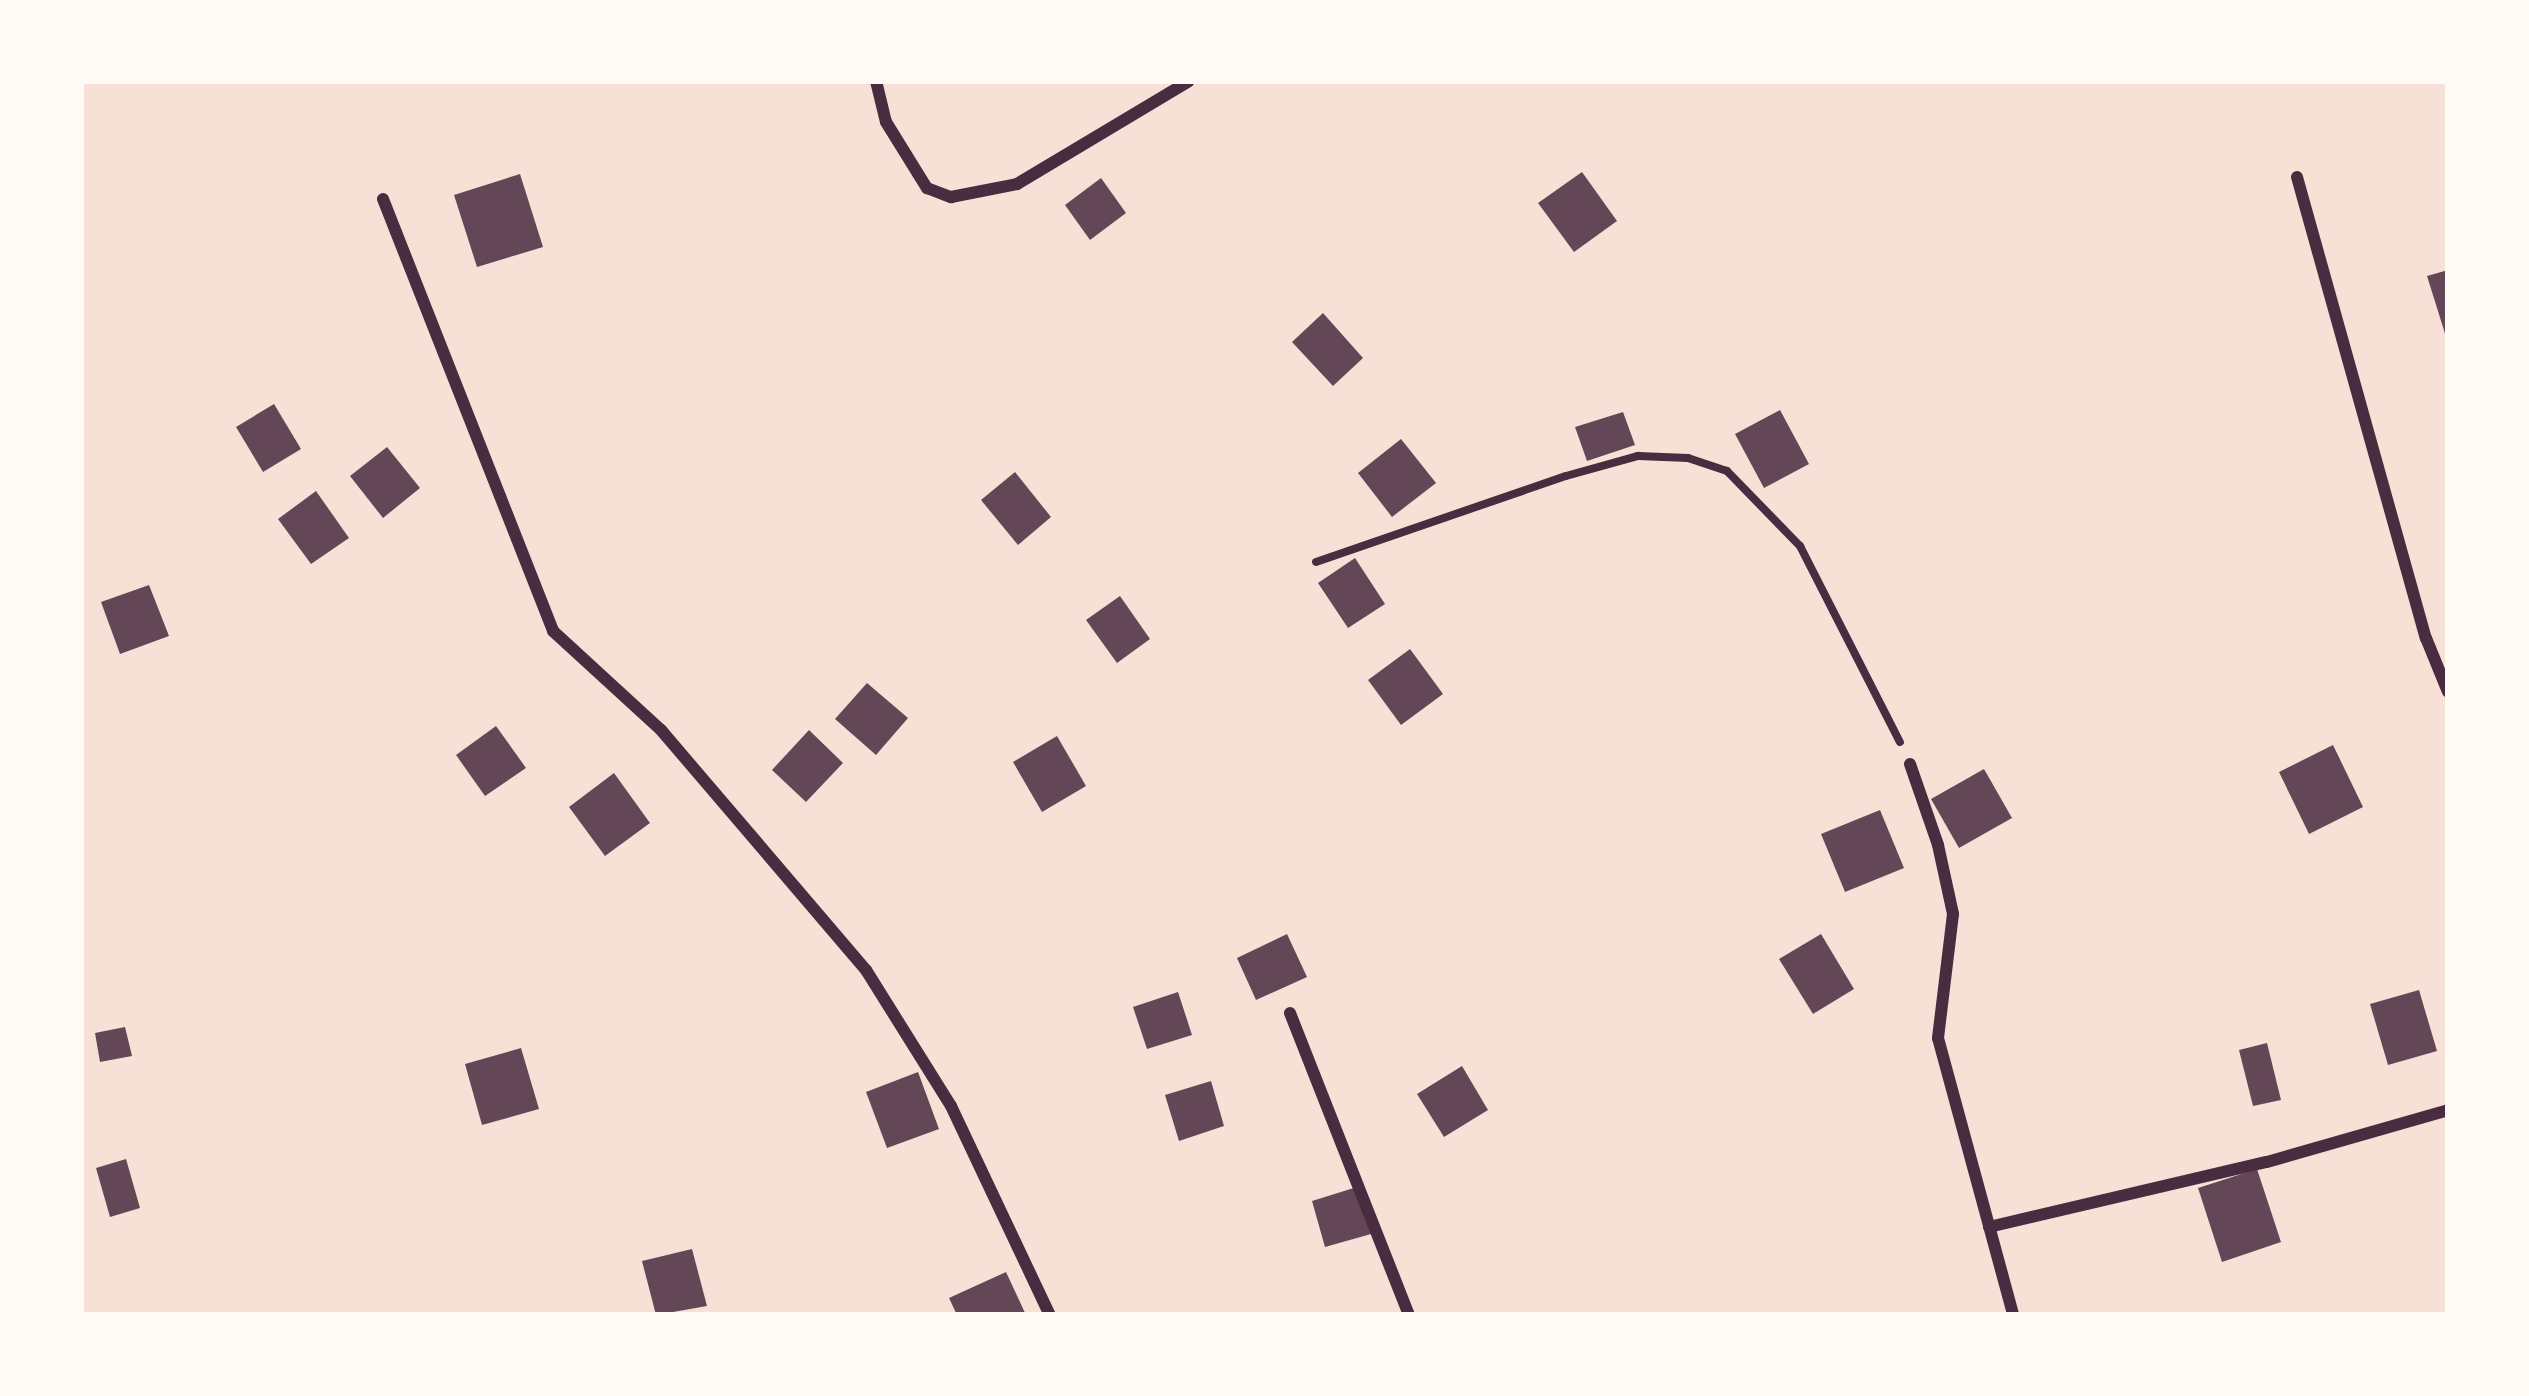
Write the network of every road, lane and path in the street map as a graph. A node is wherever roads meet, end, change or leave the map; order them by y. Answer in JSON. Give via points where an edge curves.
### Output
{"nodes":[{"id":1,"x":876,"y":81,"type":"edge"},
{"id":2,"x":1189,"y":81,"type":"edge"},
{"id":3,"x":2297,"y":177,"type":"dead end"},
{"id":4,"x":383,"y":199,"type":"dead end"},
{"id":5,"x":1316,"y":562,"type":"dead end"},
{"id":6,"x":2448,"y":692,"type":"edge"},
{"id":7,"x":1910,"y":764,"type":"joint"},
{"id":8,"x":1290,"y":1013,"type":"dead end"},
{"id":9,"x":2448,"y":1110,"type":"edge"},
{"id":10,"x":1989,"y":1227,"type":"junction"},
{"id":11,"x":1050,"y":1315,"type":"edge"},
{"id":12,"x":1409,"y":1315,"type":"edge"},
{"id":13,"x":2013,"y":1315,"type":"edge"}],
"edges":[{"from":1,"to":2,"type":"street","via":[[886,122],[927,188],[952,197],[1017,184]]},
{"from":3,"to":6,"type":"street"},
{"from":4,"to":11,"type":"street","via":[[553,631],[661,730],[866,970],[951,1106]]},
{"from":5,"to":7,"type":"path","via":[[1638,456],[1688,458],[1727,471],[1800,546]]},
{"from":7,"to":10,"type":"street","via":[[1953,914],[1938,1038]]},
{"from":8,"to":12,"type":"street"},
{"from":9,"to":10,"type":"street"},
{"from":10,"to":13,"type":"street"}]}
